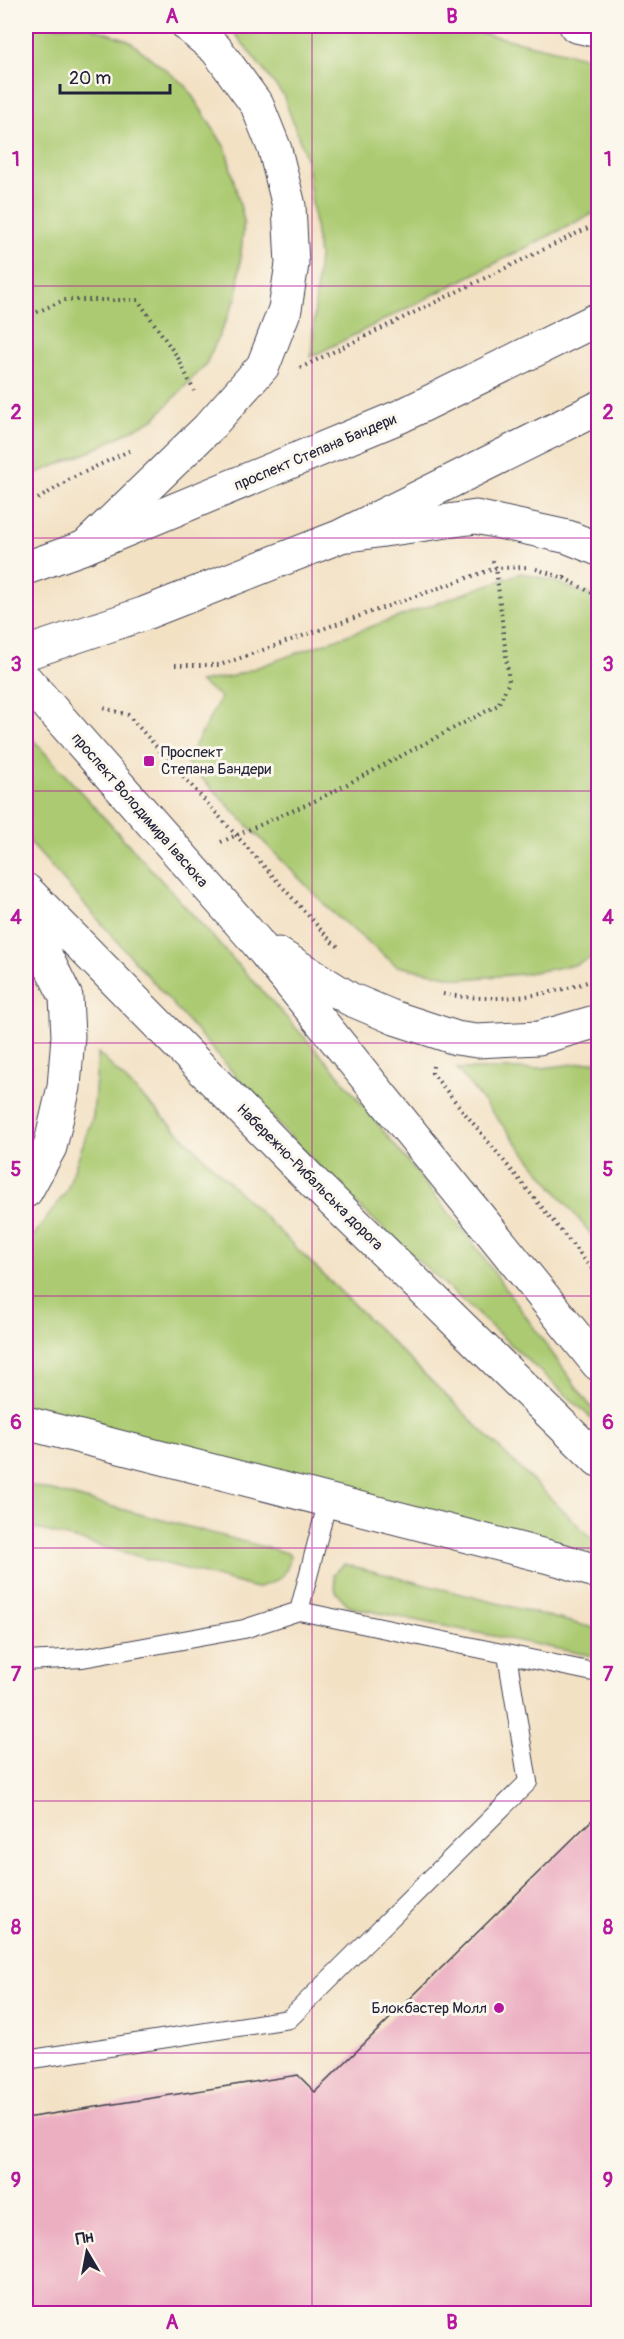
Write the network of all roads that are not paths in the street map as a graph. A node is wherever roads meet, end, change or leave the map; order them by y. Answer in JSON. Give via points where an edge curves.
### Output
{"nodes":[{"id":1,"x":188,"y":26,"type":"edge"},
{"id":2,"x":576,"y":26,"type":"edge"},
{"id":3,"x":598,"y":31,"type":"edge"},
{"id":4,"x":598,"y":319,"type":"edge"},
{"id":5,"x":598,"y":408,"type":"edge"},
{"id":6,"x":341,"y":536,"type":"junction"},
{"id":7,"x":591,"y":545,"type":"edge"},
{"id":8,"x":85,"y":548,"type":"junction"},
{"id":9,"x":26,"y":568,"type":"edge"},
{"id":10,"x":26,"y":653,"type":"edge"},
{"id":11,"x":26,"y":680,"type":"edge"},
{"id":12,"x":26,"y":890,"type":"edge"},
{"id":13,"x":26,"y":916,"type":"edge"},
{"id":14,"x":255,"y":940,"type":"junction"},
{"id":15,"x":598,"y":1021,"type":"edge"},
{"id":16,"x":26,"y":1191,"type":"edge"},
{"id":17,"x":598,"y":1364,"type":"edge"},
{"id":18,"x":26,"y":1424,"type":"edge"},
{"id":19,"x":598,"y":1460,"type":"edge"},
{"id":20,"x":328,"y":1500,"type":"junction"},
{"id":21,"x":598,"y":1572,"type":"edge"},
{"id":22,"x":299,"y":1611,"type":"junction"},
{"id":23,"x":507,"y":1655,"type":"junction"},
{"id":24,"x":26,"y":1661,"type":"edge"},
{"id":25,"x":598,"y":1673,"type":"edge"},
{"id":26,"x":26,"y":2060,"type":"edge"}],
"edges":[{"from":1,"to":8,"type":"main road","via":[[216,50],[257,105],[275,150],[289,206],[292,264],[285,309],[263,366],[208,428]]},
{"from":2,"to":3,"type":"main road"},
{"from":4,"to":8,"type":"main road","name":"проспект Степана Бандери","via":[[401,416]]},
{"from":5,"to":6,"type":"main road"},
{"from":6,"to":7,"type":"main road","via":[[476,518]]},
{"from":6,"to":10,"type":"main road","via":[[142,614]]},
{"from":8,"to":9,"type":"main road","name":"проспект Степана Бандери"},
{"from":11,"to":14,"type":"main road","name":"проспект Володимира Івасюка"},
{"from":12,"to":19,"type":"main road","name":"Набережно-Рибальська дорога","via":[[320,1189]]},
{"from":13,"to":16,"type":"main road","via":[[66,997],[68,1036],[64,1087],[50,1147]]},
{"from":14,"to":15,"type":"main road","via":[[350,999],[439,1034],[477,1041],[539,1038]]},
{"from":14,"to":17,"type":"main road"},
{"from":18,"to":20,"type":"main road"},
{"from":20,"to":21,"type":"main road"},
{"from":20,"to":22,"type":"lane"},
{"from":22,"to":23,"type":"lane"},
{"from":22,"to":24,"type":"lane","via":[[244,1629],[182,1641],[83,1658]]},
{"from":23,"to":25,"type":"lane"},
{"from":23,"to":26,"type":"lane","via":[[528,1782],[289,2019]]}]}
